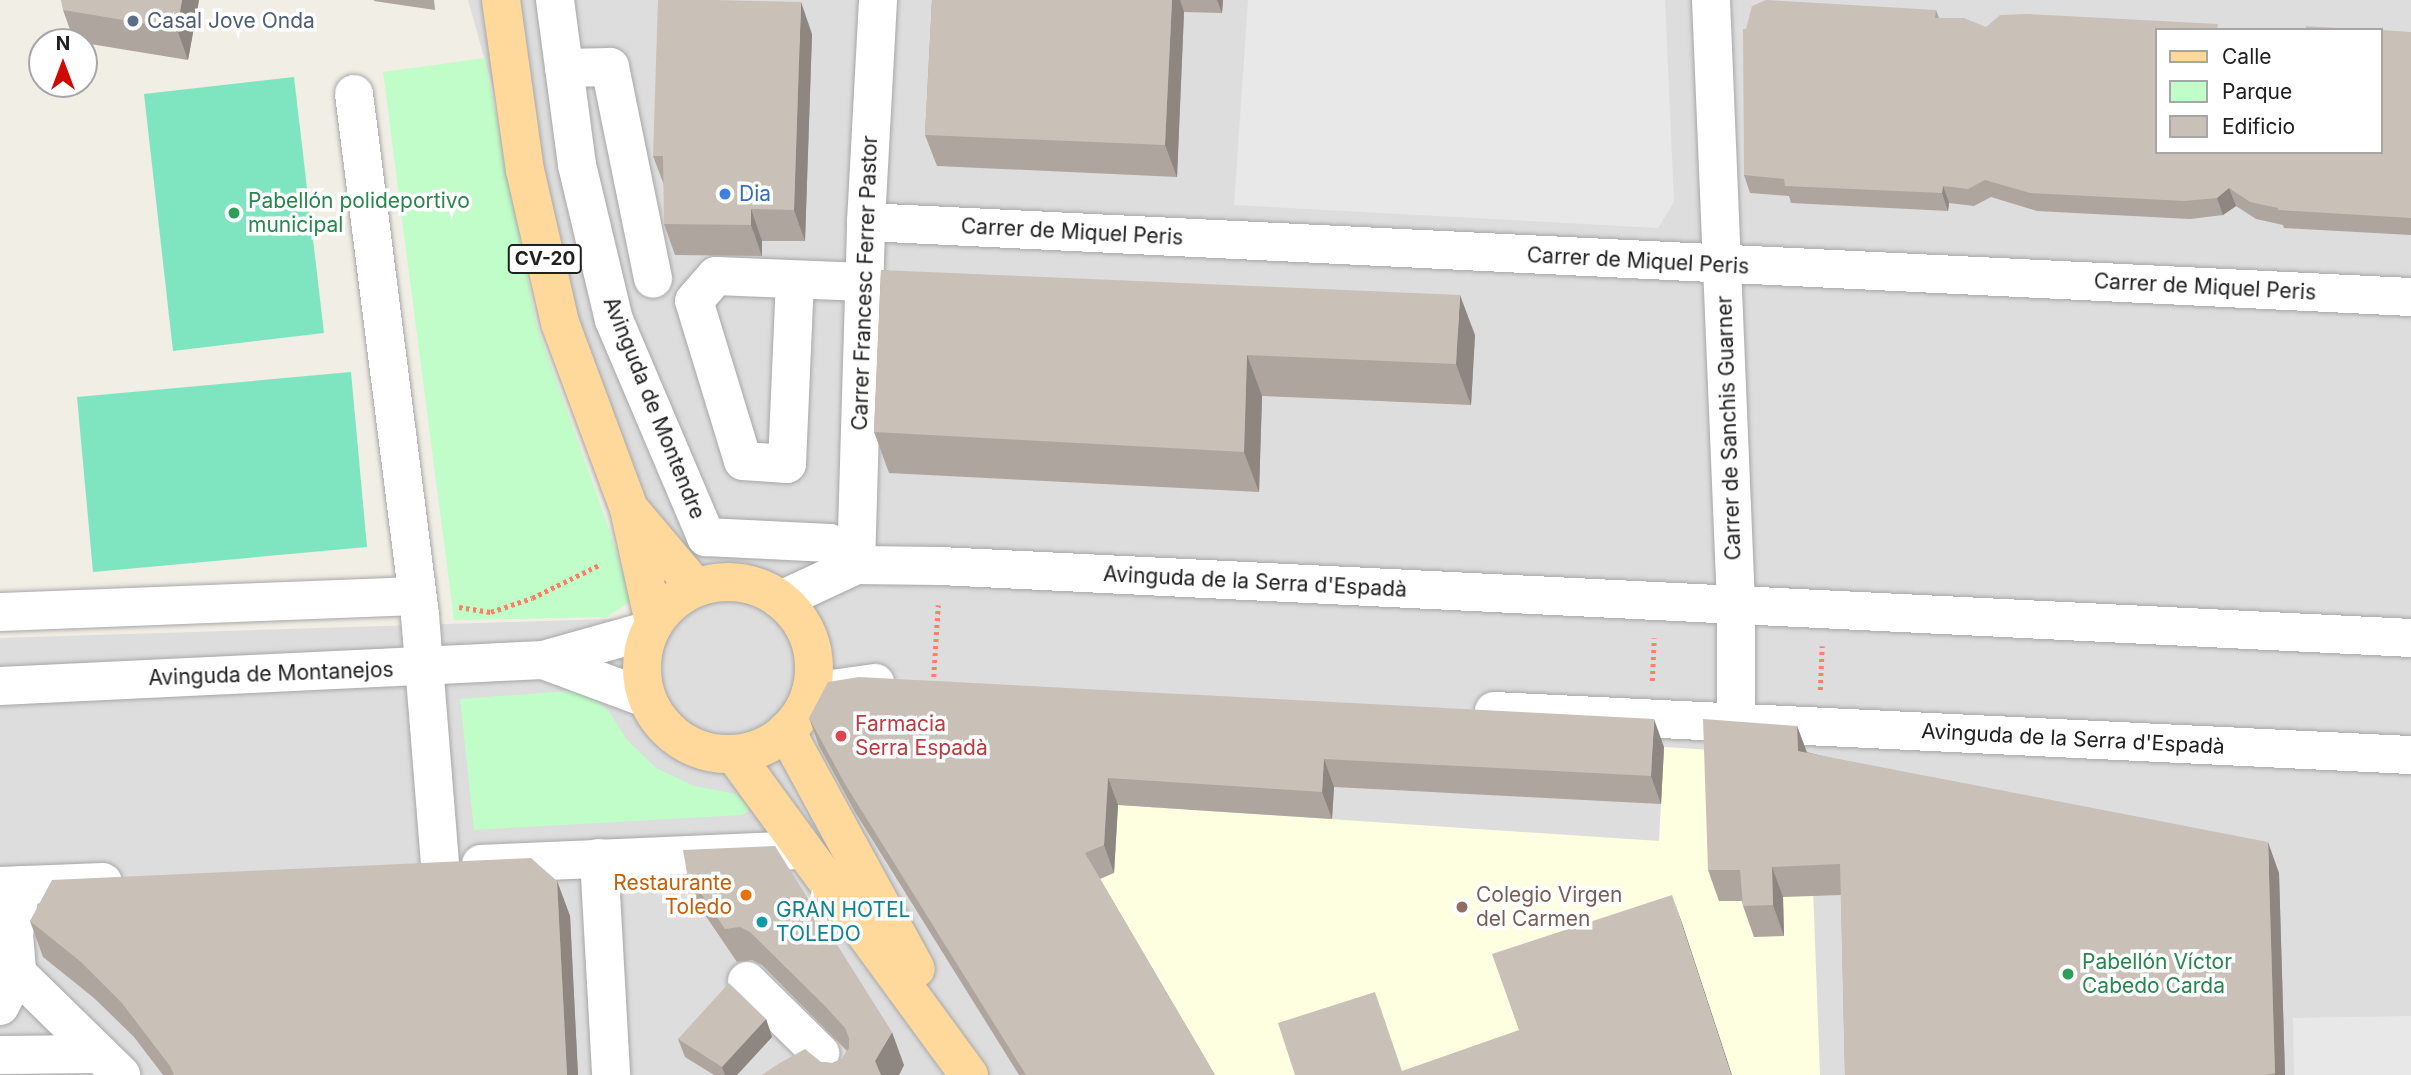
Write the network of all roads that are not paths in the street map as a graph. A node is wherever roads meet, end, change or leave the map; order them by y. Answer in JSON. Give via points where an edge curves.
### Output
{"nodes":[{"id":1,"x":501,"y":0,"type":"edge"},
{"id":2,"x":555,"y":0,"type":"edge"},
{"id":3,"x":878,"y":0,"type":"edge"},
{"id":4,"x":1711,"y":0,"type":"edge"},
{"id":5,"x":564,"y":68,"type":"junction"},
{"id":6,"x":354,"y":94,"type":"dead end"},
{"id":7,"x":866,"y":222,"type":"junction"},
{"id":8,"x":1722,"y":265,"type":"junction"},
{"id":9,"x":653,"y":279,"type":"junction"},
{"id":10,"x":795,"y":280,"type":"junction"},
{"id":11,"x":864,"y":282,"type":"junction"},
{"id":12,"x":606,"y":288,"type":"junction"},
{"id":13,"x":706,"y":288,"type":"junction"},
{"id":14,"x":2411,"y":297,"type":"edge"},
{"id":15,"x":629,"y":509,"type":"junction"},
{"id":16,"x":856,"y":565,"type":"junction"},
{"id":17,"x":696,"y":588,"type":"junction"},
{"id":18,"x":417,"y":596,"type":"junction"},
{"id":19,"x":781,"y":600,"type":"junction"},
{"id":20,"x":1736,"y":605,"type":"junction"},
{"id":21,"x":0,"y":612,"type":"edge"},
{"id":22,"x":652,"y":626,"type":"junction"},
{"id":23,"x":2411,"y":638,"type":"edge"},
{"id":24,"x":542,"y":660,"type":"junction"},
{"id":25,"x":425,"y":667,"type":"junction"},
{"id":26,"x":0,"y":686,"type":"edge"},
{"id":27,"x":933,"y":686,"type":"edge"},
{"id":28,"x":811,"y":692,"type":"junction"},
{"id":29,"x":646,"y":698,"type":"junction"},
{"id":30,"x":1457,"y":709,"type":"edge"},
{"id":31,"x":1736,"y":722,"type":"junction"},
{"id":32,"x":786,"y":731,"type":"junction"},
{"id":33,"x":734,"y":754,"type":"junction"},
{"id":34,"x":2411,"y":755,"type":"edge"},
{"id":35,"x":803,"y":849,"type":"junction"},
{"id":36,"x":598,"y":859,"type":"junction"},
{"id":37,"x":132,"y":880,"type":"edge"},
{"id":38,"x":11,"y":886,"type":"edge"},
{"id":39,"x":747,"y":981,"type":"dead end"},
{"id":40,"x":9,"y":990,"type":"edge"},
{"id":41,"x":0,"y":1055,"type":"edge"},
{"id":42,"x":830,"y":1064,"type":"edge"},
{"id":43,"x":110,"y":1065,"type":"edge"},
{"id":44,"x":965,"y":1073,"type":"edge"},
{"id":45,"x":611,"y":1075,"type":"edge"},
{"id":46,"x":789,"y":1075,"type":"edge"}],
"edges":[{"from":1,"to":15,"type":"main road","number":"CV-20","via":[[525,170],[560,323]]},
{"from":2,"to":5,"type":"street","name":"Avinguda de Montendre"},
{"from":3,"to":7,"type":"street","name":"Carrer Francesc Ferrer Pastor"},
{"from":4,"to":8,"type":"street","name":"Carrer de Sanchis Guarner"},
{"from":5,"to":9,"type":"street","via":[[610,67]]},
{"from":5,"to":12,"type":"street","name":"Avinguda de Montendre","via":[[578,165]]},
{"from":6,"to":18,"type":"street"},
{"from":7,"to":8,"type":"street","name":"Carrer de Miquel Peris"},
{"from":7,"to":11,"type":"street","name":"Carrer Francesc Ferrer Pastor"},
{"from":8,"to":14,"type":"street","name":"Carrer de Miquel Peris"},
{"from":8,"to":20,"type":"street","name":"Carrer de Sanchis Guarner"},
{"from":9,"to":12,"type":"street"},
{"from":9,"to":13,"type":"street","via":[[671,276]]},
{"from":10,"to":11,"type":"street"},
{"from":10,"to":13,"type":"street","via":[[716,276]]},
{"from":10,"to":13,"type":"street","via":[[787,464],[743,461],[694,301]]},
{"from":11,"to":16,"type":"street","name":"Carrer Francesc Ferrer Pastor"},
{"from":12,"to":16,"type":"street","name":"Avinguda de Montendre","via":[[614,320],[706,537],[830,544]]},
{"from":15,"to":17,"type":"main road","number":"CV-20"},
{"from":15,"to":22,"type":"main road","number":"CV-20"},
{"from":16,"to":19,"type":"street","name":"Avinguda de la Serra d'Espadà"},
{"from":16,"to":20,"type":"street","name":"Avinguda de la Serra d'Espadà"},
{"from":17,"to":19,"type":"main road","number":"CV-20","via":[[735,583],[754,586]]},
{"from":17,"to":22,"type":"main road","number":"CV-20","via":[[672,602]]},
{"from":18,"to":21,"type":"street"},
{"from":18,"to":25,"type":"street"},
{"from":19,"to":28,"type":"main road","number":"CV-20","via":[[799,619],[810,641]]},
{"from":20,"to":23,"type":"street","name":"Avinguda de la Serra d'Espadà"},
{"from":20,"to":31,"type":"street"},
{"from":22,"to":24,"type":"street","name":"Avinguda de Montanejos"},
{"from":22,"to":29,"type":"main road","number":"CV-20","via":[[642,652]]},
{"from":24,"to":25,"type":"street","name":"Avinguda de Montanejos"},
{"from":24,"to":29,"type":"street","name":"Avinguda de Montanejos"},
{"from":25,"to":26,"type":"street","name":"Avinguda de Montanejos"},
{"from":25,"to":36,"type":"street","via":[[425,867]]},
{"from":27,"to":28,"type":"street","via":[[868,683]]},
{"from":28,"to":32,"type":"main road","number":"CV-20","via":[[802,713]]},
{"from":29,"to":33,"type":"main road","number":"CV-20","via":[[660,722],[681,741],[707,752]]},
{"from":30,"to":31,"type":"street","name":"Avinguda de la Serra d'Espadà"},
{"from":31,"to":34,"type":"street","name":"Avinguda de la Serra d'Espadà"},
{"from":32,"to":33,"type":"main road","number":"CV-20","via":[[762,747]]},
{"from":32,"to":44,"type":"main road"},
{"from":33,"to":35,"type":"main road"},
{"from":35,"to":36,"type":"street"},
{"from":35,"to":44,"type":"main road"},
{"from":36,"to":45,"type":"street"},
{"from":37,"to":38,"type":"street"},
{"from":38,"to":40,"type":"street"},
{"from":39,"to":42,"type":"street"},
{"from":40,"to":43,"type":"street"},
{"from":41,"to":43,"type":"street"},
{"from":42,"to":46,"type":"street"}]}
